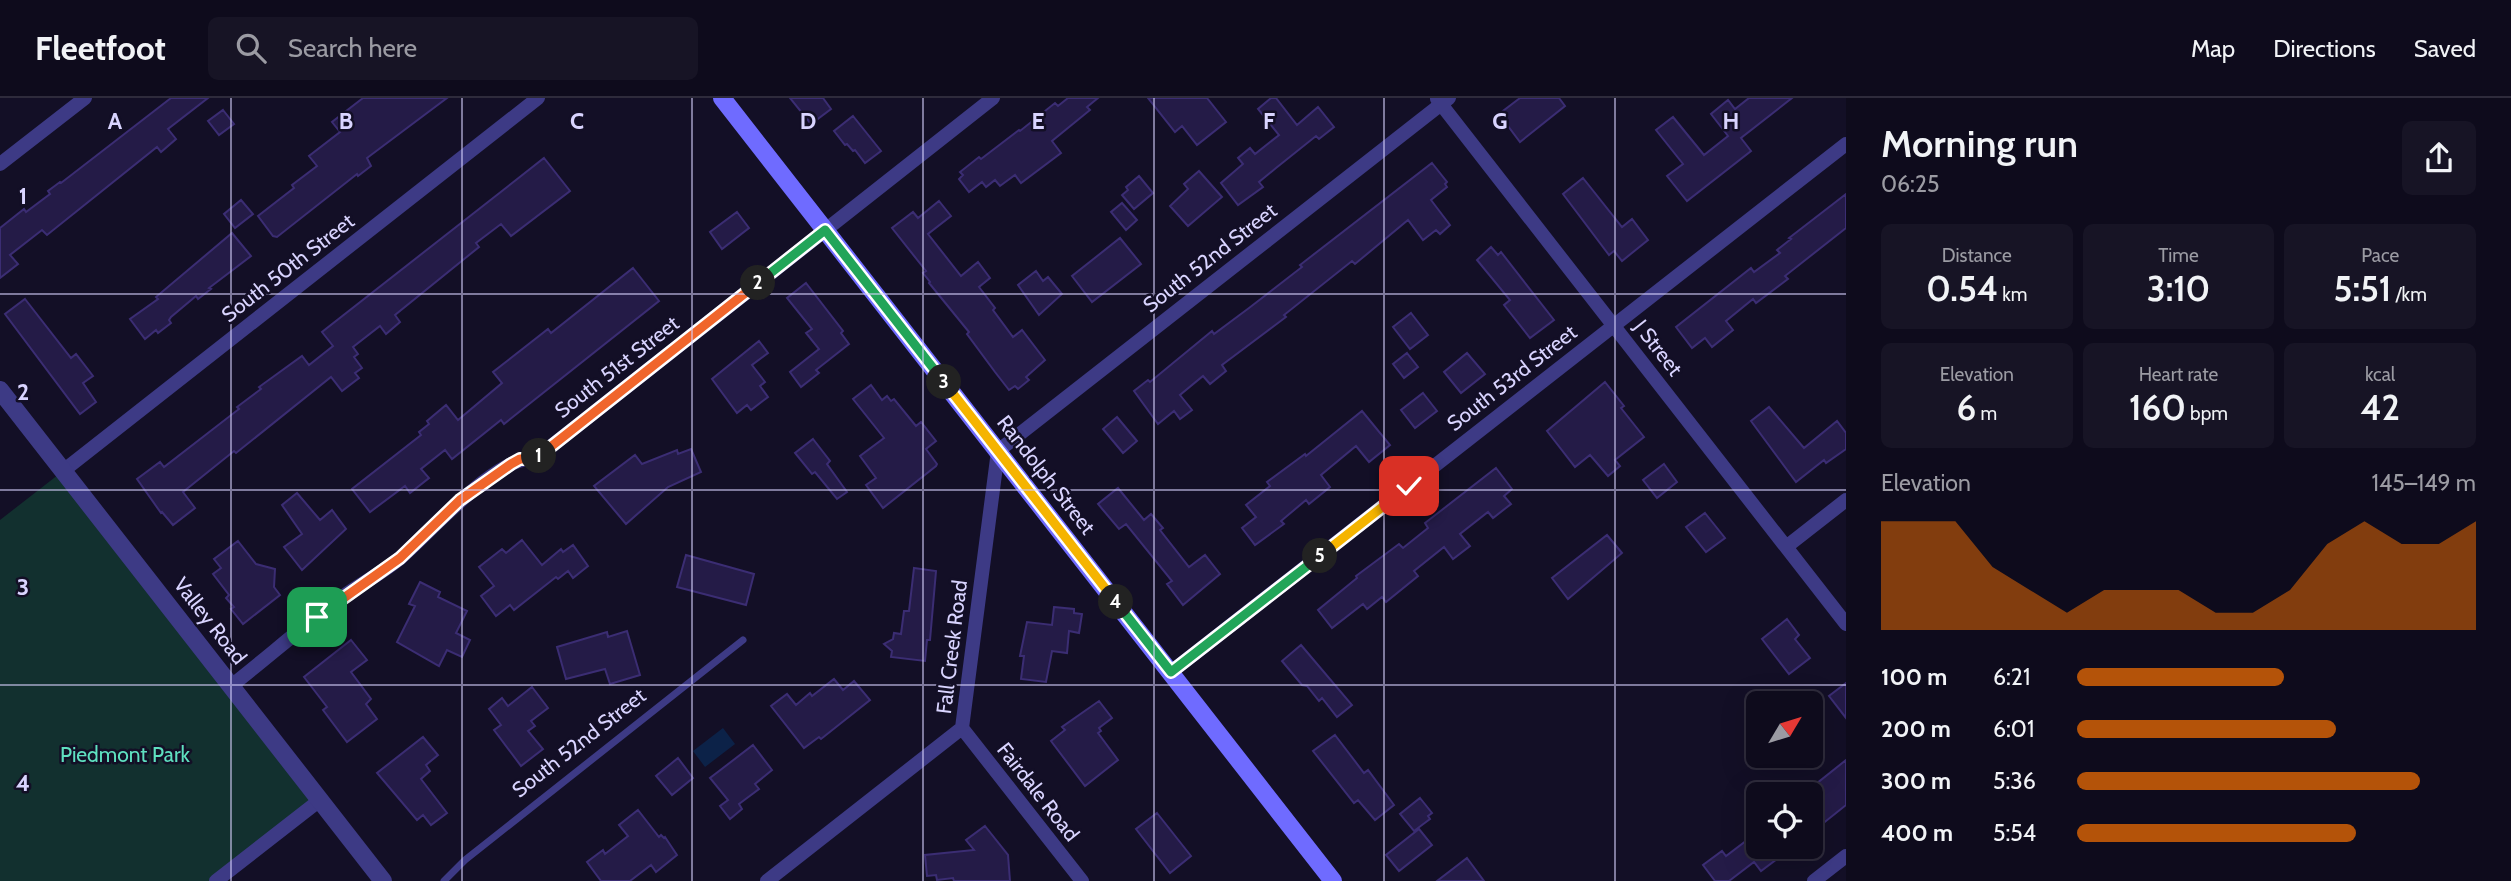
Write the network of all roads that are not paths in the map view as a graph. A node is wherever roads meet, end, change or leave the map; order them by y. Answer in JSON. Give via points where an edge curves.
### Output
{"nodes":[{"id":1,"x":85,"y":98,"type":"edge"},
{"id":2,"x":538,"y":98,"type":"edge"},
{"id":3,"x":722,"y":98,"type":"edge"},
{"id":4,"x":993,"y":98,"type":"edge"},
{"id":5,"x":1442,"y":100,"type":"edge"},
{"id":6,"x":1846,"y":144,"type":"edge"},
{"id":7,"x":0,"y":164,"type":"edge"},
{"id":8,"x":825,"y":230,"type":"junction"},
{"id":9,"x":1614,"y":326,"type":"junction"},
{"id":10,"x":0,"y":390,"type":"edge"},
{"id":11,"x":998,"y":451,"type":"junction"},
{"id":12,"x":63,"y":471,"type":"junction"},
{"id":13,"x":1846,"y":500,"type":"edge"},
{"id":14,"x":1786,"y":547,"type":"junction"},
{"id":15,"x":1846,"y":624,"type":"edge"},
{"id":16,"x":743,"y":640,"type":"dead end"},
{"id":17,"x":1171,"y":672,"type":"junction"},
{"id":18,"x":231,"y":686,"type":"junction"},
{"id":19,"x":962,"y":728,"type":"junction"},
{"id":20,"x":320,"y":800,"type":"junction"},
{"id":21,"x":1846,"y":856,"type":"edge"},
{"id":22,"x":216,"y":881,"type":"edge"},
{"id":23,"x":383,"y":881,"type":"edge"},
{"id":24,"x":444,"y":881,"type":"edge"},
{"id":25,"x":767,"y":881,"type":"edge"},
{"id":26,"x":1082,"y":881,"type":"edge"},
{"id":27,"x":1334,"y":881,"type":"edge"},
{"id":28,"x":1814,"y":881,"type":"edge"}],
"edges":[{"from":1,"to":7,"type":"street"},
{"from":2,"to":12,"type":"street","name":"South 50th Street"},
{"from":3,"to":8,"type":"main road","name":"Randolph Street"},
{"from":4,"to":8,"type":"street","name":"South 51st Street"},
{"from":5,"to":9,"type":"street","name":"J Street"},
{"from":5,"to":11,"type":"street","name":"South 52nd Street"},
{"from":6,"to":9,"type":"street","name":"South 53rd Street"},
{"from":8,"to":11,"type":"main road","name":"Randolph Street"},
{"from":8,"to":18,"type":"street","name":"South 51st Street","via":[[535,459],[520,459],[460,500],[400,558],[342,597]]},
{"from":9,"to":14,"type":"street","name":"J Street"},
{"from":9,"to":17,"type":"street","name":"South 53rd Street"},
{"from":10,"to":12,"type":"street","name":"Valley Road"},
{"from":11,"to":17,"type":"main road","name":"Randolph Street"},
{"from":11,"to":19,"type":"street","name":"Fall Creek Road"},
{"from":12,"to":18,"type":"street","name":"Valley Road"},
{"from":13,"to":14,"type":"street"},
{"from":14,"to":15,"type":"street","name":"J Street"},
{"from":16,"to":24,"type":"lane","name":"South 52nd Street"},
{"from":17,"to":27,"type":"main road","name":"Randolph Street"},
{"from":18,"to":20,"type":"street","name":"Valley Road"},
{"from":19,"to":25,"type":"street","name":"Fall Creek Road"},
{"from":19,"to":26,"type":"street","name":"Fairdale Road"},
{"from":20,"to":22,"type":"street"},
{"from":20,"to":23,"type":"street","name":"Valley Road"},
{"from":21,"to":28,"type":"street"}]}
